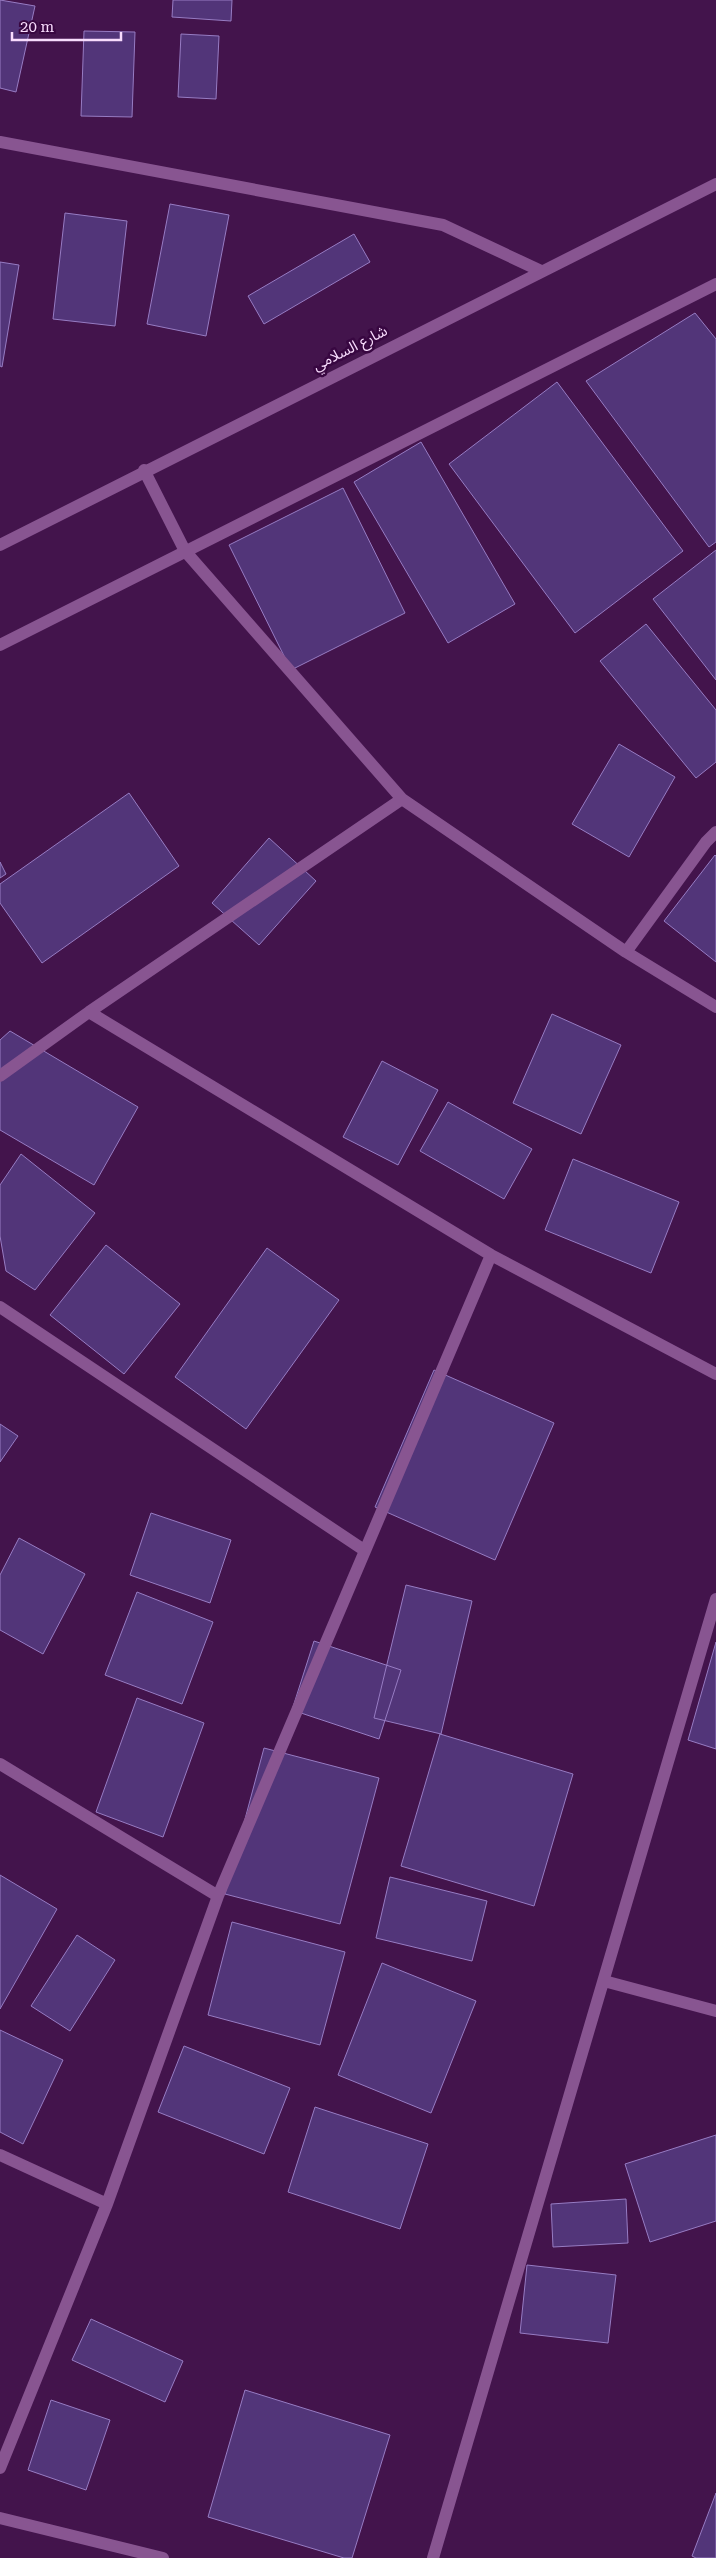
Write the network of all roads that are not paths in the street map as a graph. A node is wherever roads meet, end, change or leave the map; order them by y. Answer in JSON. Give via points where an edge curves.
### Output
{"nodes":[{"id":1,"x":0,"y":142,"type":"edge"},
{"id":2,"x":716,"y":184,"type":"edge"},
{"id":3,"x":541,"y":271,"type":"junction"},
{"id":4,"x":716,"y":284,"type":"edge"},
{"id":5,"x":144,"y":470,"type":"junction"},
{"id":6,"x":0,"y":545,"type":"edge"},
{"id":7,"x":185,"y":551,"type":"junction"},
{"id":8,"x":0,"y":645,"type":"edge"},
{"id":9,"x":402,"y":799,"type":"junction"},
{"id":10,"x":716,"y":832,"type":"edge"},
{"id":11,"x":626,"y":952,"type":"junction"},
{"id":12,"x":716,"y":1007,"type":"edge"},
{"id":13,"x":89,"y":1012,"type":"junction"},
{"id":14,"x":0,"y":1076,"type":"edge"},
{"id":15,"x":491,"y":1255,"type":"junction"},
{"id":16,"x":0,"y":1306,"type":"edge"},
{"id":17,"x":716,"y":1374,"type":"edge"},
{"id":18,"x":364,"y":1550,"type":"junction"},
{"id":19,"x":715,"y":1603,"type":"edge"},
{"id":20,"x":0,"y":1764,"type":"edge"},
{"id":21,"x":218,"y":1896,"type":"junction"},
{"id":22,"x":604,"y":1981,"type":"junction"},
{"id":23,"x":716,"y":2011,"type":"edge"},
{"id":24,"x":0,"y":2156,"type":"edge"},
{"id":25,"x":107,"y":2204,"type":"junction"},
{"id":26,"x":0,"y":2468,"type":"edge"},
{"id":27,"x":0,"y":2518,"type":"edge"},
{"id":28,"x":163,"y":2558,"type":"edge"},
{"id":29,"x":433,"y":2558,"type":"edge"}],
"edges":[{"from":1,"to":3,"type":"street","via":[[442,225]]},
{"from":2,"to":3,"type":"street","name":"شارع السلامي"},
{"from":3,"to":5,"type":"street","name":"شارع السلامي"},
{"from":4,"to":7,"type":"street"},
{"from":5,"to":6,"type":"street","name":"شارع السلامي"},
{"from":5,"to":7,"type":"street"},
{"from":7,"to":8,"type":"street"},
{"from":7,"to":9,"type":"street"},
{"from":9,"to":11,"type":"street"},
{"from":9,"to":13,"type":"street"},
{"from":10,"to":11,"type":"street"},
{"from":11,"to":12,"type":"street"},
{"from":13,"to":14,"type":"street"},
{"from":13,"to":15,"type":"street"},
{"from":15,"to":17,"type":"street"},
{"from":15,"to":18,"type":"street"},
{"from":16,"to":18,"type":"street"},
{"from":18,"to":21,"type":"street"},
{"from":19,"to":22,"type":"street"},
{"from":20,"to":21,"type":"street"},
{"from":21,"to":25,"type":"street"},
{"from":22,"to":23,"type":"street"},
{"from":22,"to":29,"type":"street"},
{"from":24,"to":25,"type":"street"},
{"from":25,"to":26,"type":"street"},
{"from":27,"to":28,"type":"street"}]}
